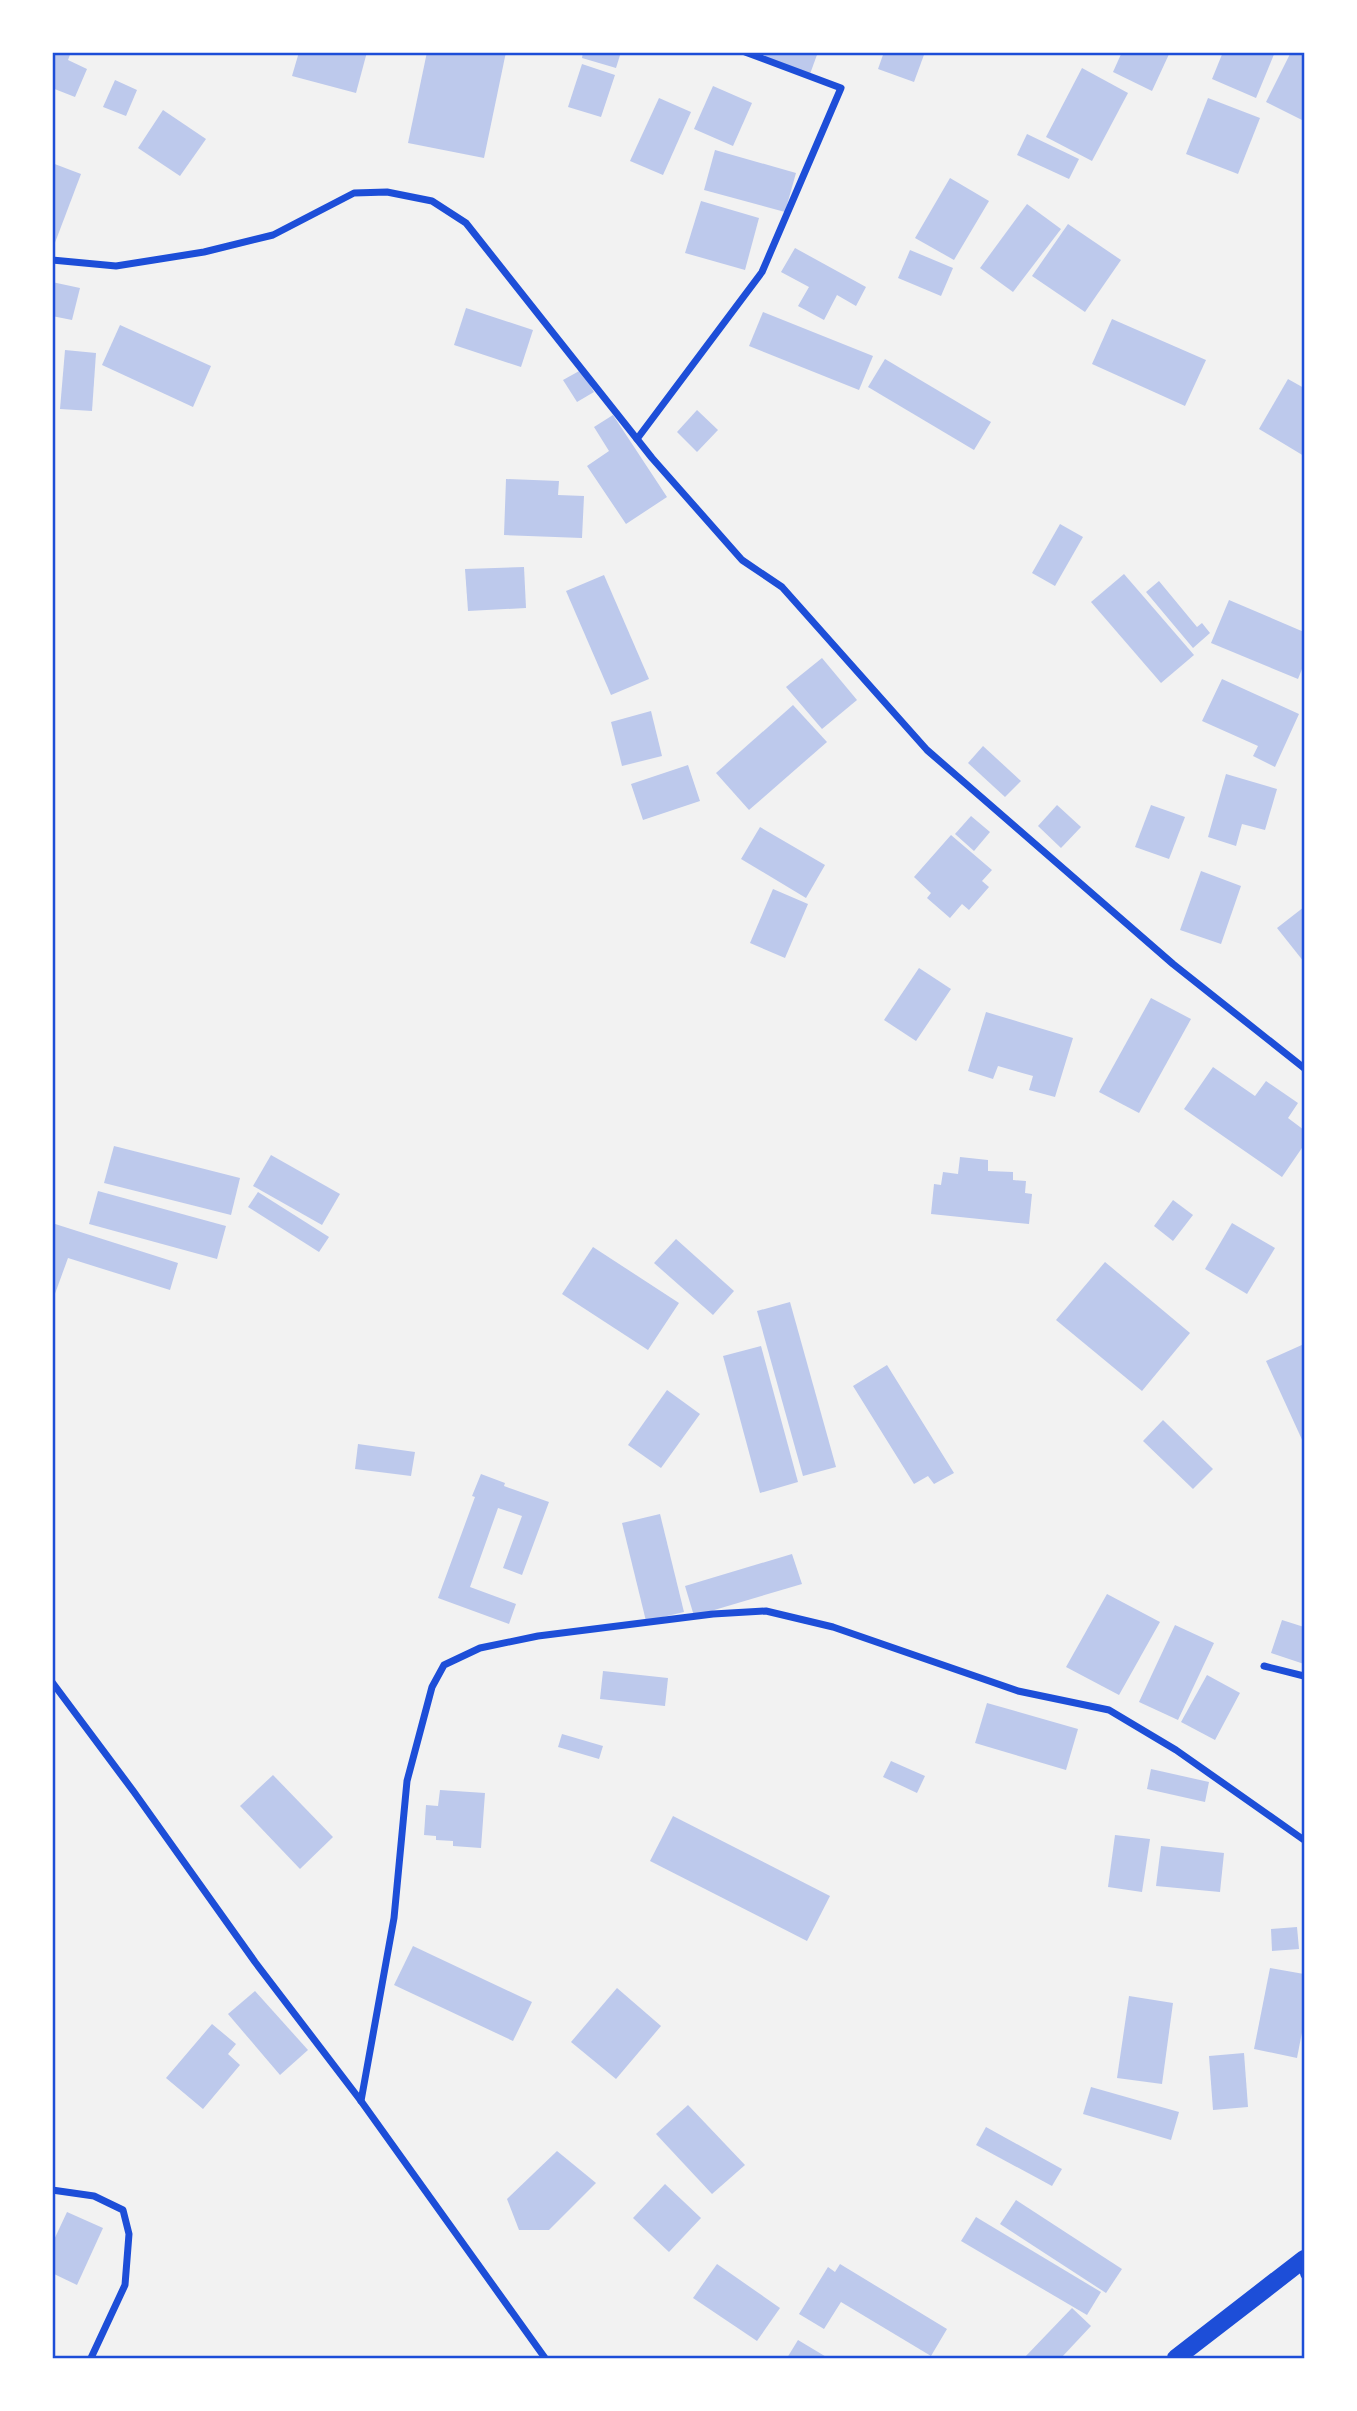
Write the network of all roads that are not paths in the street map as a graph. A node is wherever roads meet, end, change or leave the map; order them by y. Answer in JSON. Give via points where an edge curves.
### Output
{"nodes":[{"id":1,"x":745,"y":52,"type":"edge"},
{"id":2,"x":52,"y":260,"type":"edge"},
{"id":3,"x":637,"y":439,"type":"junction"},
{"id":4,"x":1304,"y":1068,"type":"edge"},
{"id":5,"x":1264,"y":1666,"type":"dead end"},
{"id":6,"x":1304,"y":1676,"type":"edge"},
{"id":7,"x":52,"y":1682,"type":"edge"},
{"id":8,"x":1304,"y":1840,"type":"edge"},
{"id":9,"x":361,"y":2101,"type":"junction"},
{"id":10,"x":52,"y":2190,"type":"edge"},
{"id":11,"x":1303,"y":2265,"type":"edge"},
{"id":12,"x":91,"y":2358,"type":"edge"},
{"id":13,"x":545,"y":2358,"type":"edge"},
{"id":14,"x":1176,"y":2358,"type":"edge"}],
"edges":[{"from":1,"to":3,"type":"street","via":[[841,88],[762,272]]},
{"from":2,"to":3,"type":"street","via":[[116,266],[204,252],[274,234],[354,193],[387,192],[432,201],[466,223]]},
{"from":3,"to":4,"type":"street","via":[[742,560],[782,587],[927,750],[1174,964]]},
{"from":5,"to":6,"type":"street"},
{"from":7,"to":9,"type":"street"},
{"from":8,"to":9,"type":"street","via":[[1176,1750],[1109,1710],[1018,1692],[833,1627],[766,1611],[538,1636],[480,1648],[444,1665],[432,1687],[407,1781],[394,1918]]},
{"from":9,"to":13,"type":"street"},
{"from":10,"to":12,"type":"street","via":[[94,2196],[123,2210],[129,2234],[125,2285]]},
{"from":11,"to":14,"type":"main road"}]}
